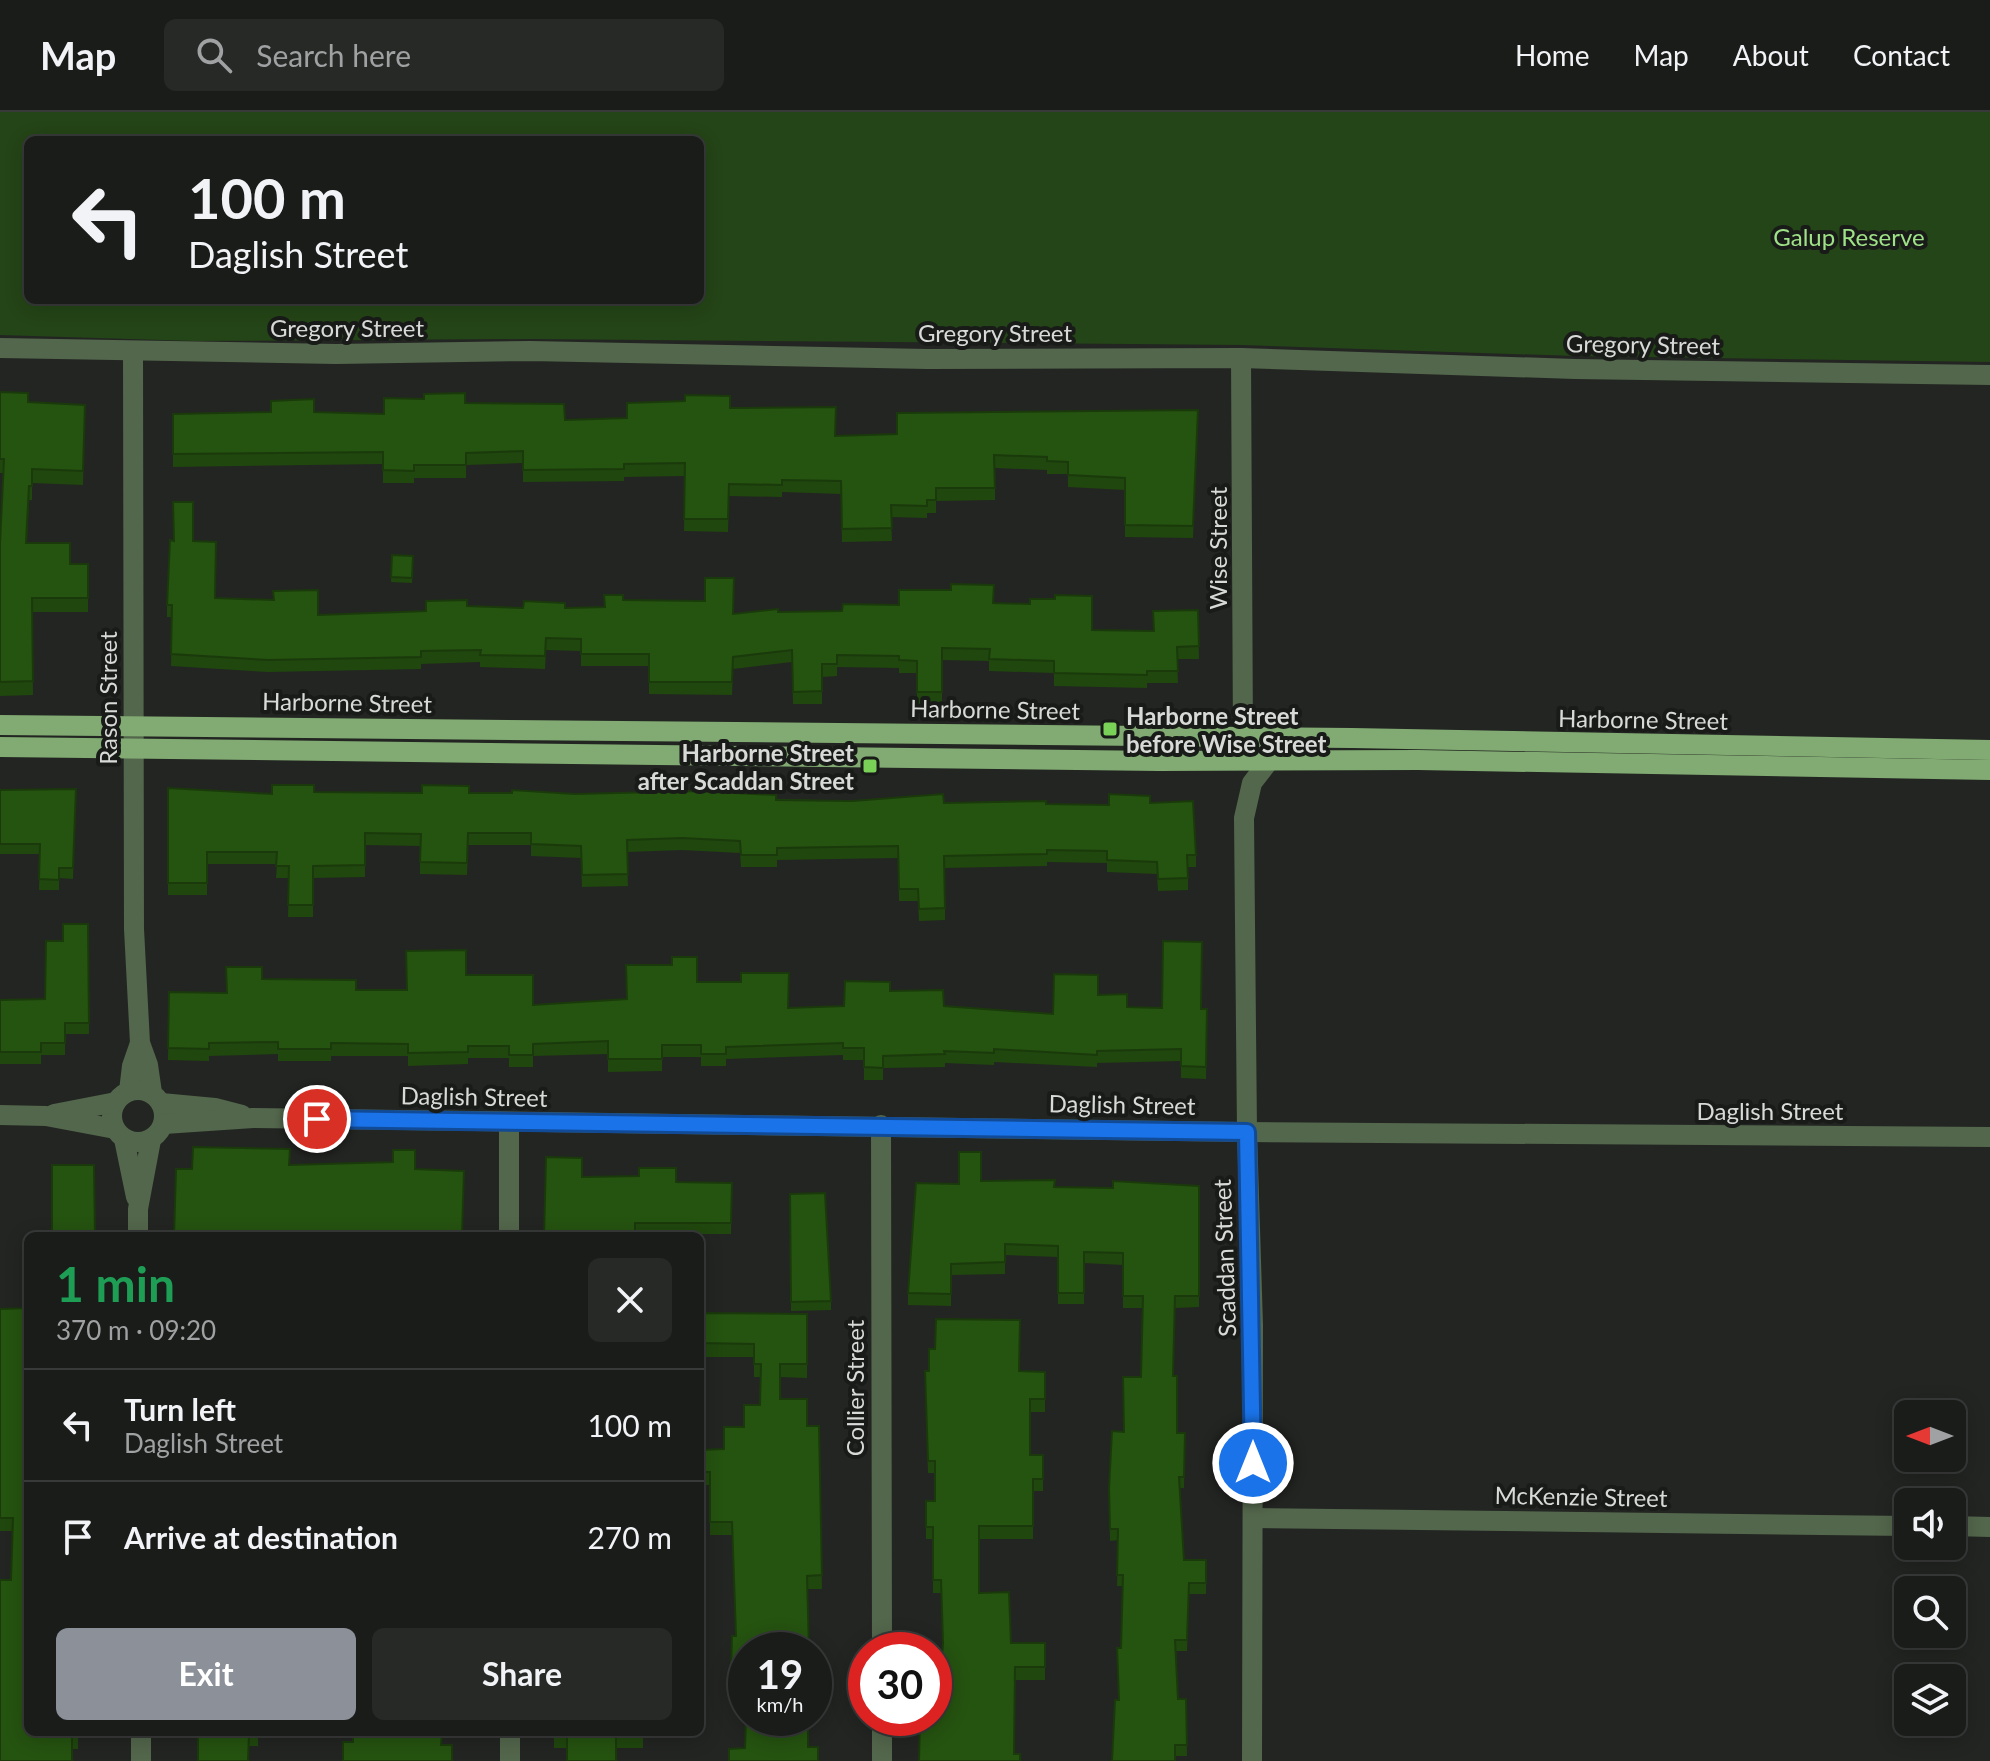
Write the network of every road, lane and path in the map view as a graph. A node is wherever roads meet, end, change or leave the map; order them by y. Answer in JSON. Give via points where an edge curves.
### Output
{"nodes":[{"id":1,"x":0,"y":348,"type":"edge"},
{"id":2,"x":133,"y":352,"type":"junction"},
{"id":3,"x":1241,"y":358,"type":"junction"},
{"id":4,"x":1990,"y":375,"type":"edge"},
{"id":5,"x":0,"y":725,"type":"edge"},
{"id":6,"x":133,"y":726,"type":"junction"},
{"id":7,"x":1243,"y":738,"type":"junction"},
{"id":8,"x":0,"y":747,"type":"edge"},
{"id":9,"x":133,"y":748,"type":"junction"},
{"id":10,"x":1990,"y":750,"type":"edge"},
{"id":11,"x":1269,"y":761,"type":"junction"},
{"id":12,"x":1990,"y":770,"type":"edge"},
{"id":13,"x":140,"y":1043,"type":"junction"},
{"id":14,"x":123,"y":1096,"type":"junction"},
{"id":15,"x":156,"y":1098,"type":"junction"},
{"id":16,"x":0,"y":1115,"type":"edge"},
{"id":17,"x":46,"y":1116,"type":"junction"},
{"id":18,"x":253,"y":1118,"type":"junction"},
{"id":19,"x":509,"y":1123,"type":"junction"},
{"id":20,"x":881,"y":1125,"type":"junction"},
{"id":21,"x":158,"y":1132,"type":"junction"},
{"id":22,"x":1247,"y":1132,"type":"junction"},
{"id":23,"x":120,"y":1134,"type":"junction"},
{"id":24,"x":1990,"y":1137,"type":"edge"},
{"id":25,"x":138,"y":1209,"type":"junction"},
{"id":26,"x":138,"y":1232,"type":"edge"},
{"id":27,"x":509,"y":1232,"type":"edge"},
{"id":28,"x":1253,"y":1518,"type":"junction"},
{"id":29,"x":1894,"y":1526,"type":"edge"},
{"id":30,"x":1966,"y":1526,"type":"edge"},
{"id":31,"x":1990,"y":1527,"type":"edge"},
{"id":32,"x":882,"y":1632,"type":"edge"},
{"id":33,"x":141,"y":1736,"type":"edge"},
{"id":34,"x":510,"y":1736,"type":"edge"},
{"id":35,"x":882,"y":1736,"type":"edge"},
{"id":36,"x":141,"y":1761,"type":"edge"},
{"id":37,"x":510,"y":1761,"type":"edge"},
{"id":38,"x":882,"y":1761,"type":"edge"},
{"id":39,"x":1252,"y":1761,"type":"edge"}],
"edges":[{"from":1,"to":2,"type":"street","name":"Gregory Street"},
{"from":2,"to":3,"type":"street","name":"Gregory Street"},
{"from":2,"to":6,"type":"street","name":"Rason Street"},
{"from":3,"to":4,"type":"street","name":"Gregory Street"},
{"from":3,"to":7,"type":"street","name":"Wise Street"},
{"from":5,"to":6,"type":"main road","name":"Harborne Street"},
{"from":6,"to":7,"type":"main road","name":"Harborne Street"},
{"from":6,"to":9,"type":"street","name":"Rason Street"},
{"from":7,"to":10,"type":"main road","name":"Harborne Street"},
{"from":8,"to":9,"type":"main road","name":"Harborne Street"},
{"from":9,"to":11,"type":"main road","name":"Harborne Street"},
{"from":9,"to":13,"type":"street","name":"Rason Street"},
{"from":11,"to":12,"type":"main road","name":"Harborne Street"},
{"from":11,"to":22,"type":"street","name":"Scaddan Street","via":[[1252,783],[1244,818]]},
{"from":13,"to":14,"type":"street","name":"Rason Street"},
{"from":13,"to":15,"type":"street","name":"Rason Street"},
{"from":14,"to":15,"type":"street"},
{"from":14,"to":17,"type":"street"},
{"from":14,"to":23,"type":"street","via":[[112,1115]]},
{"from":15,"to":18,"type":"street","name":"Daglish Street"},
{"from":15,"to":21,"type":"street"},
{"from":16,"to":17,"type":"street"},
{"from":17,"to":23,"type":"street"},
{"from":18,"to":19,"type":"street","name":"Daglish Street"},
{"from":18,"to":21,"type":"street","name":"Daglish Street"},
{"from":19,"to":20,"type":"street","name":"Daglish Street"},
{"from":19,"to":27,"type":"street"},
{"from":20,"to":22,"type":"street","name":"Daglish Street"},
{"from":20,"to":32,"type":"street","name":"Collier Street"},
{"from":21,"to":23,"type":"street","via":[[137,1143]]},
{"from":21,"to":25,"type":"street"},
{"from":22,"to":24,"type":"street","name":"Daglish Street"},
{"from":22,"to":28,"type":"street","name":"Scaddan Street"},
{"from":23,"to":25,"type":"street"},
{"from":25,"to":26,"type":"street"},
{"from":28,"to":29,"type":"street","name":"McKenzie Street"},
{"from":28,"to":39,"type":"street","name":"Scaddan Street"},
{"from":30,"to":31,"type":"street"},
{"from":33,"to":36,"type":"street"},
{"from":34,"to":37,"type":"street"},
{"from":35,"to":38,"type":"street"}]}
